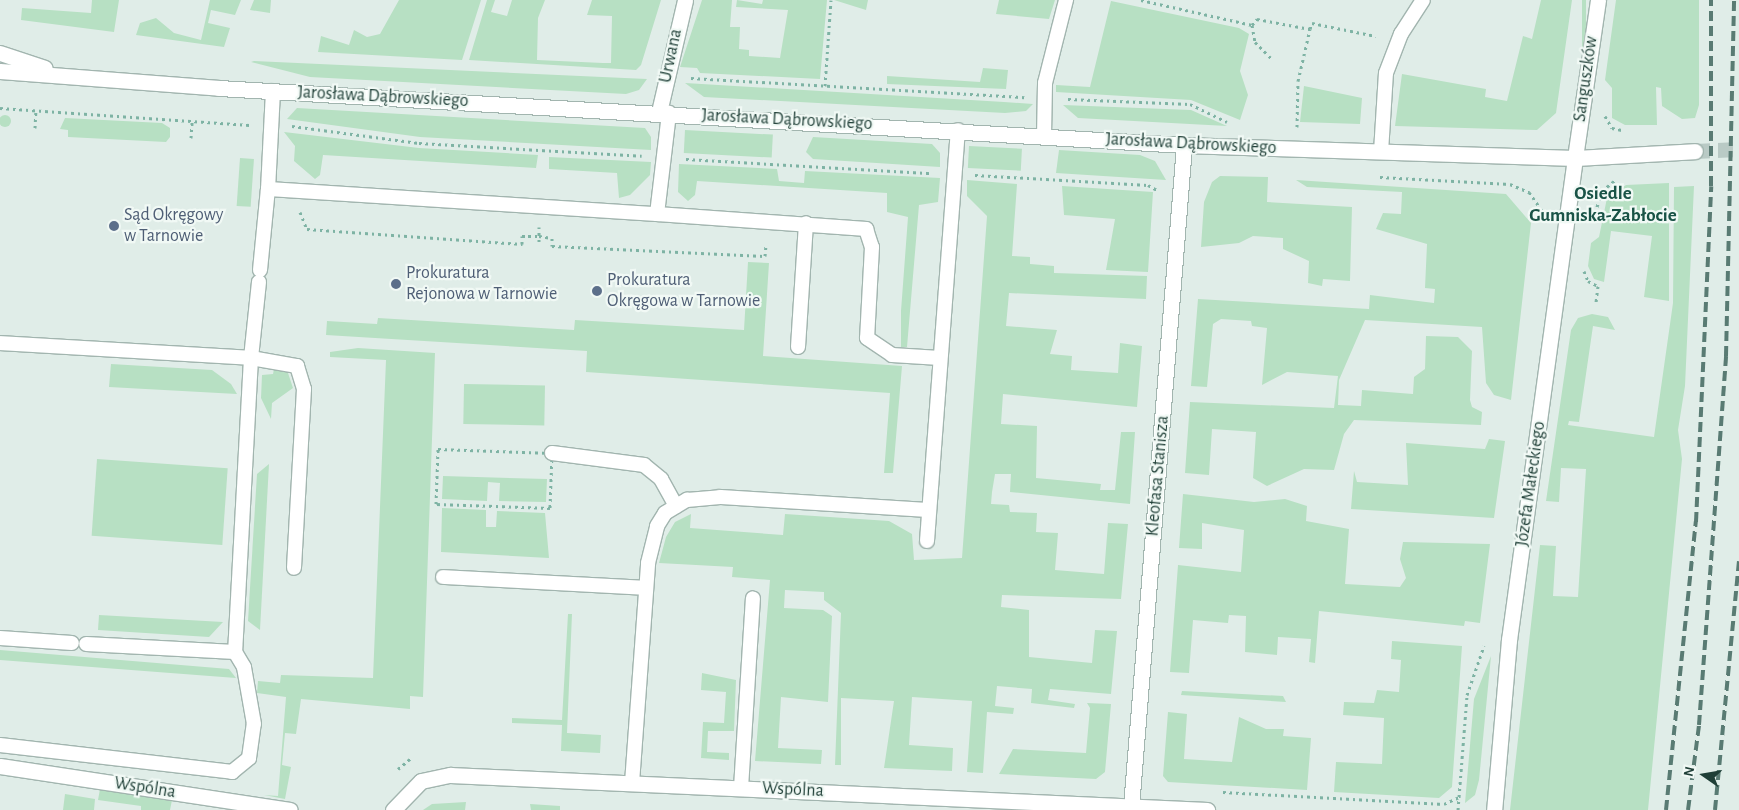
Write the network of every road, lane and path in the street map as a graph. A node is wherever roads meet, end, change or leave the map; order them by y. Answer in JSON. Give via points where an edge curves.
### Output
{"nodes":[{"id":1,"x":685,"y":0,"type":"edge"},
{"id":2,"x":831,"y":0,"type":"edge"},
{"id":3,"x":1066,"y":0,"type":"edge"},
{"id":4,"x":1141,"y":0,"type":"edge"},
{"id":5,"x":1423,"y":0,"type":"edge"},
{"id":6,"x":1598,"y":0,"type":"edge"},
{"id":7,"x":1252,"y":25,"type":"junction"},
{"id":8,"x":1398,"y":41,"type":"junction"},
{"id":9,"x":0,"y":53,"type":"edge"},
{"id":10,"x":1273,"y":60,"type":"dead end"},
{"id":11,"x":0,"y":71,"type":"edge"},
{"id":12,"x":70,"y":76,"type":"junction"},
{"id":13,"x":666,"y":77,"type":"junction"},
{"id":14,"x":825,"y":86,"type":"junction"},
{"id":15,"x":273,"y":91,"type":"junction"},
{"id":16,"x":1044,"y":98,"type":"junction"},
{"id":17,"x":0,"y":108,"type":"edge"},
{"id":18,"x":36,"y":110,"type":"junction"},
{"id":19,"x":664,"y":112,"type":"junction"},
{"id":20,"x":192,"y":122,"type":"junction"},
{"id":21,"x":1234,"y":124,"type":"dead end"},
{"id":22,"x":270,"y":126,"type":"junction"},
{"id":23,"x":35,"y":128,"type":"dead end"},
{"id":24,"x":1289,"y":129,"type":"dead end"},
{"id":25,"x":1297,"y":129,"type":"dead end"},
{"id":26,"x":958,"y":130,"type":"junction"},
{"id":27,"x":1044,"y":136,"type":"junction"},
{"id":28,"x":192,"y":138,"type":"dead end"},
{"id":29,"x":1184,"y":145,"type":"junction"},
{"id":30,"x":1694,"y":151,"type":"tunnel mouth"},
{"id":31,"x":1381,"y":152,"type":"junction"},
{"id":32,"x":663,"y":157,"type":"junction"},
{"id":33,"x":1575,"y":158,"type":"junction"},
{"id":34,"x":954,"y":174,"type":"junction"},
{"id":35,"x":1376,"y":177,"type":"dead end"},
{"id":36,"x":1618,"y":178,"type":"dead end"},
{"id":37,"x":268,"y":189,"type":"junction"},
{"id":38,"x":1159,"y":195,"type":"dead end"},
{"id":39,"x":266,"y":204,"type":"junction"},
{"id":40,"x":1544,"y":210,"type":"dead end"},
{"id":41,"x":656,"y":214,"type":"junction"},
{"id":42,"x":1587,"y":218,"type":"dead end"},
{"id":43,"x":1593,"y":219,"type":"junction"},
{"id":44,"x":806,"y":223,"type":"junction"},
{"id":45,"x":1591,"y":228,"type":"dead end"},
{"id":46,"x":766,"y":237,"type":"dead end"},
{"id":47,"x":1584,"y":267,"type":"dead end"},
{"id":48,"x":1596,"y":302,"type":"dead end"},
{"id":49,"x":0,"y":343,"type":"edge"},
{"id":50,"x":798,"y":347,"type":"dead end"},
{"id":51,"x":251,"y":358,"type":"junction"},
{"id":52,"x":940,"y":358,"type":"junction"},
{"id":53,"x":552,"y":453,"type":"junction"},
{"id":54,"x":676,"y":506,"type":"junction"},
{"id":55,"x":929,"y":510,"type":"junction"},
{"id":56,"x":927,"y":541,"type":"dead end"},
{"id":57,"x":294,"y":568,"type":"dead end"},
{"id":58,"x":443,"y":577,"type":"dead end"},
{"id":59,"x":646,"y":588,"type":"junction"},
{"id":60,"x":753,"y":598,"type":"dead end"},
{"id":61,"x":0,"y":638,"type":"edge"},
{"id":62,"x":72,"y":643,"type":"dead end"},
{"id":63,"x":86,"y":644,"type":"dead end"},
{"id":64,"x":234,"y":652,"type":"junction"},
{"id":65,"x":0,"y":746,"type":"edge"},
{"id":66,"x":413,"y":758,"type":"dead end"},
{"id":67,"x":0,"y":766,"type":"edge"},
{"id":68,"x":400,"y":766,"type":"dead end"},
{"id":69,"x":632,"y":783,"type":"junction"},
{"id":70,"x":741,"y":788,"type":"junction"},
{"id":71,"x":1213,"y":792,"type":"dead end"},
{"id":72,"x":1459,"y":797,"type":"dead end"},
{"id":73,"x":1131,"y":807,"type":"junction"},
{"id":74,"x":290,"y":810,"type":"edge"},
{"id":75,"x":393,"y":810,"type":"edge"},
{"id":76,"x":1207,"y":810,"type":"edge"},
{"id":77,"x":1494,"y":810,"type":"edge"}],
"edges":[{"from":1,"to":13,"type":"street","name":"Urwana"},
{"from":2,"to":14,"type":"path"},
{"from":3,"to":16,"type":"lane"},
{"from":4,"to":7,"type":"path"},
{"from":5,"to":8,"type":"lane"},
{"from":6,"to":33,"type":"street","name":"Sanguszków"},
{"from":7,"to":8,"type":"path","via":[[1257,19],[1310,29],[1312,23]]},
{"from":7,"to":10,"type":"path","via":[[1255,42]]},
{"from":8,"to":31,"type":"lane","via":[[1380,111]]},
{"from":9,"to":12,"type":"street"},
{"from":11,"to":12,"type":"street","name":"Jarosława Dąbrowskiego"},
{"from":12,"to":15,"type":"street","name":"Jarosława Dąbrowskiego"},
{"from":13,"to":14,"type":"path"},
{"from":13,"to":19,"type":"street","name":"Urwana"},
{"from":14,"to":16,"type":"path"},
{"from":15,"to":19,"type":"street","name":"Jarosława Dąbrowskiego"},
{"from":15,"to":22,"type":"lane"},
{"from":16,"to":21,"type":"path","via":[[1190,104]]},
{"from":16,"to":27,"type":"lane"},
{"from":17,"to":18,"type":"path"},
{"from":18,"to":20,"type":"path"},
{"from":18,"to":23,"type":"path"},
{"from":19,"to":26,"type":"street","name":"Jarosława Dąbrowskiego"},
{"from":19,"to":32,"type":"lane"},
{"from":20,"to":22,"type":"path"},
{"from":20,"to":28,"type":"path"},
{"from":22,"to":32,"type":"path","via":[[419,143]]},
{"from":22,"to":37,"type":"lane"},
{"from":24,"to":25,"type":"path"},
{"from":26,"to":27,"type":"street","name":"Jarosława Dąbrowskiego"},
{"from":26,"to":34,"type":"lane"},
{"from":27,"to":29,"type":"street","name":"Jarosława Dąbrowskiego"},
{"from":29,"to":31,"type":"street","name":"Jarosława Dąbrowskiego"},
{"from":29,"to":73,"type":"street","name":"Kleofasa Stanisza"},
{"from":30,"to":33,"type":"street","name":"Jarosława Dąbrowskiego"},
{"from":31,"to":33,"type":"street","name":"Jarosława Dąbrowskiego"},
{"from":32,"to":34,"type":"path"},
{"from":32,"to":41,"type":"lane"},
{"from":33,"to":77,"type":"street","name":"Józefa Małeckiego","via":[[1510,640]]},
{"from":34,"to":38,"type":"path","via":[[1148,185]]},
{"from":34,"to":52,"type":"lane"},
{"from":35,"to":40,"type":"path","via":[[1510,184],[1529,192]]},
{"from":36,"to":43,"type":"path","via":[[1602,191]]},
{"from":37,"to":39,"type":"lane"},
{"from":37,"to":41,"type":"lane"},
{"from":39,"to":46,"type":"path","via":[[298,206],[307,230],[512,244],[522,244],[522,236],[539,236],[552,238],[552,246],[765,256]]},
{"from":39,"to":51,"type":"lane"},
{"from":41,"to":44,"type":"lane"},
{"from":42,"to":43,"type":"path"},
{"from":43,"to":45,"type":"path"},
{"from":44,"to":50,"type":"lane"},
{"from":44,"to":52,"type":"lane","via":[[854,226],[870,235],[866,331],[871,345],[892,354]]},
{"from":47,"to":48,"type":"path","via":[[1588,281],[1598,286]]},
{"from":49,"to":51,"type":"lane"},
{"from":51,"to":57,"type":"lane","via":[[292,364],[302,377]]},
{"from":51,"to":64,"type":"lane"},
{"from":52,"to":55,"type":"lane"},
{"from":53,"to":53,"type":"path","via":[[438,449],[436,504],[550,508]]},
{"from":53,"to":54,"type":"lane","via":[[644,465],[661,479]]},
{"from":54,"to":55,"type":"lane","via":[[693,499],[720,497]]},
{"from":54,"to":59,"type":"lane","via":[[657,526]]},
{"from":55,"to":56,"type":"lane"},
{"from":58,"to":59,"type":"lane"},
{"from":59,"to":69,"type":"lane"},
{"from":60,"to":70,"type":"lane"},
{"from":61,"to":62,"type":"lane"},
{"from":63,"to":64,"type":"lane"},
{"from":64,"to":65,"type":"lane","via":[[244,667],[254,724],[249,758],[232,772]]},
{"from":66,"to":68,"type":"path"},
{"from":67,"to":74,"type":"street","name":"Wspólna"},
{"from":69,"to":70,"type":"street","name":"Wspólna"},
{"from":69,"to":75,"type":"street","name":"Wspólna","via":[[434,775],[410,788]]},
{"from":70,"to":73,"type":"street","name":"Wspólna"},
{"from":71,"to":72,"type":"path","via":[[1444,804]]},
{"from":73,"to":76,"type":"street","name":"Wspólna"}]}
